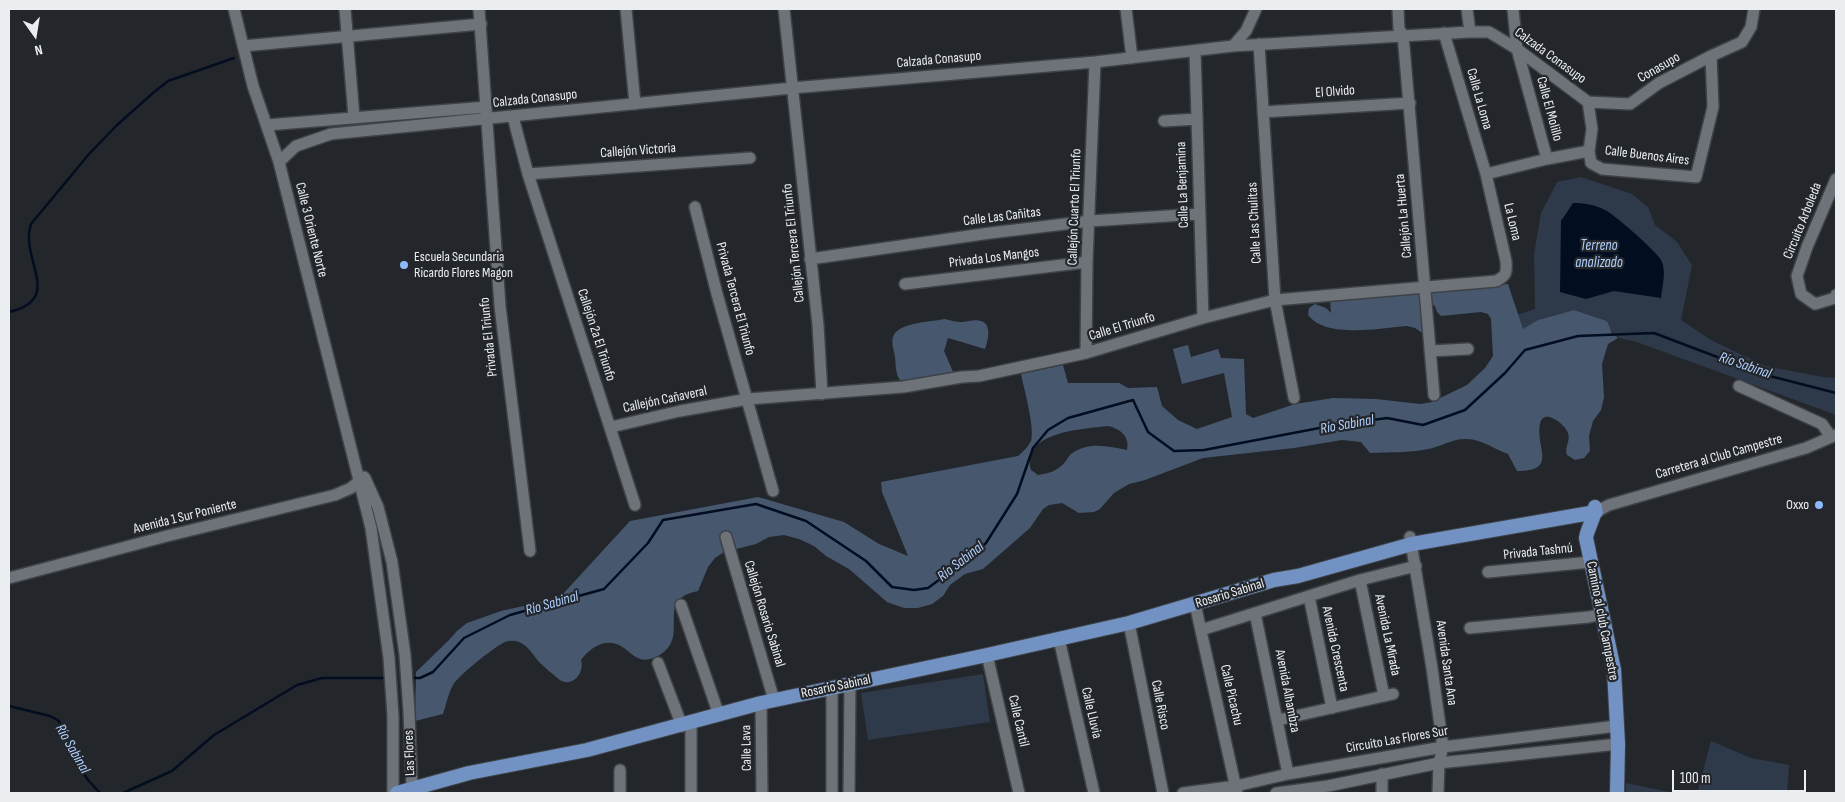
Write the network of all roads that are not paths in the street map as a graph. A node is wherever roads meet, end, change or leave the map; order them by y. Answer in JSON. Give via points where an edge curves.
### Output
{"nodes":[{"id":1,"x":234,"y":9,"type":"edge"},
{"id":2,"x":345,"y":9,"type":"edge"},
{"id":3,"x":479,"y":9,"type":"edge"},
{"id":4,"x":626,"y":9,"type":"edge"},
{"id":5,"x":784,"y":9,"type":"edge"},
{"id":6,"x":1126,"y":9,"type":"edge"},
{"id":7,"x":1256,"y":9,"type":"edge"},
{"id":8,"x":1398,"y":9,"type":"edge"},
{"id":9,"x":1467,"y":9,"type":"edge"},
{"id":10,"x":1513,"y":9,"type":"edge"},
{"id":11,"x":1754,"y":9,"type":"edge"},
{"id":12,"x":480,"y":24,"type":"junction"},
{"id":13,"x":1470,"y":32,"type":"junction"},
{"id":14,"x":1444,"y":33,"type":"junction"},
{"id":15,"x":1403,"y":35,"type":"junction"},
{"id":16,"x":347,"y":36,"type":"junction"},
{"id":17,"x":1259,"y":44,"type":"junction"},
{"id":18,"x":243,"y":46,"type":"junction"},
{"id":19,"x":1233,"y":46,"type":"junction"},
{"id":20,"x":1517,"y":49,"type":"junction"},
{"id":21,"x":1195,"y":51,"type":"junction"},
{"id":22,"x":1711,"y":56,"type":"junction"},
{"id":23,"x":1132,"y":58,"type":"junction"},
{"id":24,"x":1095,"y":62,"type":"junction"},
{"id":25,"x":792,"y":88,"type":"junction"},
{"id":26,"x":1588,"y":102,"type":"junction"},
{"id":27,"x":1410,"y":103,"type":"junction"},
{"id":28,"x":635,"y":104,"type":"junction"},
{"id":29,"x":1263,"y":112,"type":"junction"},
{"id":30,"x":487,"y":113,"type":"junction"},
{"id":31,"x":354,"y":117,"type":"junction"},
{"id":32,"x":513,"y":117,"type":"junction"},
{"id":33,"x":1197,"y":119,"type":"junction"},
{"id":34,"x":1164,"y":121,"type":"dead end"},
{"id":35,"x":267,"y":124,"type":"junction"},
{"id":36,"x":1590,"y":151,"type":"junction"},
{"id":37,"x":750,"y":158,"type":"dead end"},
{"id":38,"x":1547,"y":159,"type":"junction"},
{"id":39,"x":279,"y":162,"type":"junction"},
{"id":40,"x":528,"y":174,"type":"junction"},
{"id":41,"x":1486,"y":174,"type":"junction"},
{"id":42,"x":1836,"y":179,"type":"edge"},
{"id":43,"x":695,"y":207,"type":"dead end"},
{"id":44,"x":1199,"y":214,"type":"junction"},
{"id":45,"x":1090,"y":221,"type":"junction"},
{"id":46,"x":810,"y":259,"type":"junction"},
{"id":47,"x":1087,"y":262,"type":"junction"},
{"id":48,"x":1504,"y":277,"type":"joint"},
{"id":49,"x":905,"y":284,"type":"dead end"},
{"id":50,"x":1424,"y":286,"type":"junction"},
{"id":51,"x":1836,"y":295,"type":"edge"},
{"id":52,"x":1275,"y":300,"type":"junction"},
{"id":53,"x":1203,"y":318,"type":"junction"},
{"id":54,"x":1468,"y":349,"type":"dead end"},
{"id":55,"x":1430,"y":351,"type":"junction"},
{"id":56,"x":1086,"y":353,"type":"junction"},
{"id":57,"x":1739,"y":386,"type":"dead end"},
{"id":58,"x":822,"y":394,"type":"junction"},
{"id":59,"x":1434,"y":395,"type":"dead end"},
{"id":60,"x":1294,"y":398,"type":"dead end"},
{"id":61,"x":748,"y":399,"type":"junction"},
{"id":62,"x":611,"y":427,"type":"junction"},
{"id":63,"x":1834,"y":436,"type":"edge"},
{"id":64,"x":362,"y":478,"type":"junction"},
{"id":65,"x":773,"y":492,"type":"dead end"},
{"id":66,"x":635,"y":505,"type":"dead end"},
{"id":67,"x":1595,"y":509,"type":"junction"},
{"id":68,"x":1563,"y":516,"type":"junction"},
{"id":69,"x":726,"y":537,"type":"dead end"},
{"id":70,"x":1586,"y":538,"type":"junction"},
{"id":71,"x":1411,"y":540,"type":"junction"},
{"id":72,"x":530,"y":551,"type":"dead end"},
{"id":73,"x":392,"y":562,"type":"junction"},
{"id":74,"x":1591,"y":562,"type":"junction"},
{"id":75,"x":377,"y":566,"type":"junction"},
{"id":76,"x":1416,"y":566,"type":"junction"},
{"id":77,"x":1488,"y":572,"type":"dead end"},
{"id":78,"x":9,"y":578,"type":"edge"},
{"id":79,"x":1360,"y":580,"type":"junction"},
{"id":80,"x":1308,"y":596,"type":"junction"},
{"id":81,"x":1195,"y":604,"type":"junction"},
{"id":82,"x":681,"y":605,"type":"dead end"},
{"id":83,"x":1256,"y":613,"type":"junction"},
{"id":84,"x":1602,"y":614,"type":"junction"},
{"id":85,"x":1129,"y":623,"type":"junction"},
{"id":86,"x":1470,"y":628,"type":"dead end"},
{"id":87,"x":1201,"y":630,"type":"junction"},
{"id":88,"x":1059,"y":639,"type":"junction"},
{"id":89,"x":405,"y":655,"type":"joint"},
{"id":90,"x":987,"y":655,"type":"junction"},
{"id":91,"x":658,"y":663,"type":"dead end"},
{"id":92,"x":850,"y":683,"type":"junction"},
{"id":93,"x":832,"y":687,"type":"junction"},
{"id":94,"x":768,"y":701,"type":"junction"},
{"id":95,"x":1332,"y":708,"type":"junction"},
{"id":96,"x":719,"y":715,"type":"junction"},
{"id":97,"x":1278,"y":720,"type":"junction"},
{"id":98,"x":686,"y":724,"type":"junction"},
{"id":99,"x":1617,"y":726,"type":"junction"},
{"id":100,"x":1618,"y":744,"type":"junction"},
{"id":101,"x":1443,"y":747,"type":"junction"},
{"id":102,"x":1439,"y":763,"type":"junction"},
{"id":103,"x":620,"y":770,"type":"dead end"},
{"id":104,"x":1288,"y":774,"type":"junction"},
{"id":105,"x":1382,"y":774,"type":"junction"},
{"id":106,"x":1237,"y":790,"type":"edge"},
{"id":107,"x":1328,"y":790,"type":"edge"},
{"id":108,"x":412,"y":791,"type":"edge"},
{"id":109,"x":393,"y":793,"type":"edge"},
{"id":110,"x":397,"y":793,"type":"edge"},
{"id":111,"x":620,"y":793,"type":"edge"},
{"id":112,"x":691,"y":793,"type":"edge"},
{"id":113,"x":762,"y":793,"type":"edge"},
{"id":114,"x":832,"y":793,"type":"edge"},
{"id":115,"x":849,"y":793,"type":"edge"},
{"id":116,"x":1019,"y":793,"type":"edge"},
{"id":117,"x":1094,"y":793,"type":"edge"},
{"id":118,"x":1162,"y":793,"type":"edge"},
{"id":119,"x":1183,"y":793,"type":"edge"},
{"id":120,"x":1276,"y":793,"type":"edge"},
{"id":121,"x":1382,"y":793,"type":"edge"},
{"id":122,"x":1438,"y":793,"type":"edge"},
{"id":123,"x":1617,"y":793,"type":"edge"}],
"edges":[{"from":1,"to":18,"type":"street","name":"Calle 3 Oriente Norte"},
{"from":2,"to":16,"type":"street"},
{"from":3,"to":12,"type":"street","name":"Privada El Triunfo"},
{"from":4,"to":28,"type":"street"},
{"from":5,"to":25,"type":"street","name":"Callejón Tercera El Triunfo"},
{"from":6,"to":23,"type":"street"},
{"from":7,"to":19,"type":"street","via":[[1246,32]]},
{"from":8,"to":15,"type":"street","name":"Callejón La Huerta","via":[[1399,29]]},
{"from":9,"to":13,"type":"street"},
{"from":10,"to":20,"type":"street","name":"Calle El Molillo"},
{"from":11,"to":22,"type":"street","name":"Conasupo","via":[[1751,27],[1742,42]]},
{"from":12,"to":16,"type":"street"},
{"from":12,"to":30,"type":"street","name":"Privada El Triunfo"},
{"from":13,"to":14,"type":"street","name":"Calzada Conasupo"},
{"from":13,"to":20,"type":"street","name":"Calzada Conasupo","via":[[1490,32]]},
{"from":14,"to":15,"type":"street","name":"Calzada Conasupo"},
{"from":14,"to":41,"type":"street","name":"Calle La Loma"},
{"from":15,"to":17,"type":"street","name":"Calzada Conasupo"},
{"from":15,"to":27,"type":"street","name":"Callejón La Huerta"},
{"from":16,"to":18,"type":"street"},
{"from":16,"to":31,"type":"street"},
{"from":17,"to":19,"type":"street","name":"Calzada Conasupo"},
{"from":17,"to":29,"type":"street","name":"Calle Las Chulitas"},
{"from":18,"to":35,"type":"street","name":"Calle 3 Oriente Norte"},
{"from":19,"to":21,"type":"street","name":"Calzada Conasupo"},
{"from":20,"to":26,"type":"street","name":"Calzada Conasupo"},
{"from":20,"to":38,"type":"street","name":"Calle El Molillo"},
{"from":21,"to":23,"type":"street","name":"Calzada Conasupo"},
{"from":21,"to":33,"type":"street","name":"Calle La Benjamina"},
{"from":22,"to":26,"type":"street","name":"Conasupo","via":[[1659,83],[1630,104]]},
{"from":22,"to":36,"type":"street","name":"Calle Buenos Aires","via":[[1713,107],[1696,177],[1602,169],[1591,163]]},
{"from":23,"to":24,"type":"street","name":"Calzada Conasupo"},
{"from":24,"to":25,"type":"street","name":"Calzada Conasupo"},
{"from":24,"to":45,"type":"street","name":"Callejón Cuarto El Triunfo"},
{"from":25,"to":28,"type":"street","name":"Calzada Conasupo"},
{"from":25,"to":46,"type":"street","name":"Callejón Tercera El Triunfo"},
{"from":26,"to":36,"type":"street","via":[[1592,129]]},
{"from":27,"to":29,"type":"street","name":"El Olvido"},
{"from":27,"to":50,"type":"street","name":"Callejón La Huerta"},
{"from":28,"to":32,"type":"street","name":"Calzada Conasupo"},
{"from":29,"to":52,"type":"street","name":"Calle Las Chulitas"},
{"from":30,"to":31,"type":"street"},
{"from":30,"to":32,"type":"street","name":"Calzada Conasupo"},
{"from":30,"to":39,"type":"street","name":"Calzada Conasupo","via":[[331,134],[296,146]]},
{"from":30,"to":72,"type":"street","name":"Privada El Triunfo","via":[[500,306]]},
{"from":31,"to":35,"type":"street"},
{"from":32,"to":40,"type":"street","name":"Callejón 2a El Triunfo"},
{"from":33,"to":34,"type":"street"},
{"from":33,"to":44,"type":"street","name":"Calle La Benjamina"},
{"from":35,"to":39,"type":"street","name":"Calle 3 Oriente Norte"},
{"from":36,"to":38,"type":"street"},
{"from":37,"to":40,"type":"street","name":"Callejón Victoria"},
{"from":38,"to":41,"type":"street"},
{"from":39,"to":64,"type":"street","name":"Calle 3 Oriente Norte"},
{"from":40,"to":62,"type":"street","name":"Callejón 2a El Triunfo"},
{"from":41,"to":48,"type":"street","name":"La Loma","via":[[1506,261]]},
{"from":42,"to":51,"type":"street","name":"Circuito Arboleda","via":[[1797,276],[1801,294],[1815,304]]},
{"from":43,"to":61,"type":"street","name":"Privada Tercera El Triunfo"},
{"from":44,"to":45,"type":"street","name":"Calle Las Cañitas"},
{"from":44,"to":53,"type":"street","name":"Calle La Benjamina"},
{"from":45,"to":46,"type":"street","name":"Calle Las Cañitas"},
{"from":45,"to":47,"type":"street","name":"Callejón Cuarto El Triunfo"},
{"from":46,"to":58,"type":"street","name":"Callejón Tercera El Triunfo"},
{"from":47,"to":49,"type":"street","name":"Privada Los Mangos"},
{"from":47,"to":56,"type":"street","name":"Callejón Cuarto El Triunfo"},
{"from":48,"to":50,"type":"street","name":"Calle El Triunfo","via":[[1496,281]]},
{"from":50,"to":52,"type":"street","name":"Calle El Triunfo"},
{"from":50,"to":55,"type":"street","name":"Callejón La Huerta"},
{"from":52,"to":53,"type":"street","name":"Calle El Triunfo"},
{"from":52,"to":60,"type":"street","name":"Calle Las Chulitas"},
{"from":53,"to":56,"type":"street","name":"Calle El Triunfo"},
{"from":54,"to":55,"type":"street"},
{"from":55,"to":59,"type":"street","name":"Callejón La Huerta"},
{"from":56,"to":58,"type":"street","name":"Calle El Triunfo","via":[[979,376]]},
{"from":57,"to":63,"type":"street","via":[[1822,424]]},
{"from":58,"to":61,"type":"street","name":"Calle El Triunfo"},
{"from":61,"to":62,"type":"street","name":"Callejón Cañaveral"},
{"from":61,"to":65,"type":"street","name":"Privada Tercera El Triunfo"},
{"from":62,"to":66,"type":"street","name":"Callejón 2a El Triunfo"},
{"from":63,"to":67,"type":"street","name":"Carretera al Club Campestre","via":[[1806,448]]},
{"from":64,"to":73,"type":"street","name":"Calle 3 Oriente Norte","via":[[378,507]]},
{"from":64,"to":75,"type":"street","name":"Calle 3 Oriente Norte"},
{"from":64,"to":78,"type":"street","name":"Avenida 1 Sur Poniente","via":[[336,495]]},
{"from":67,"to":68,"type":"main road","name":"Rosario Sabinal"},
{"from":67,"to":70,"type":"main road"},
{"from":68,"to":70,"type":"main road"},
{"from":68,"to":71,"type":"main road","name":"Rosario Sabinal"},
{"from":69,"to":94,"type":"street","name":"Callejón Rosario Sabinal"},
{"from":70,"to":74,"type":"main road","name":"Camino al club Campestre"},
{"from":71,"to":76,"type":"street","name":"Avenida Santa Ana"},
{"from":71,"to":81,"type":"main road","name":"Rosario Sabinal"},
{"from":73,"to":75,"type":"street"},
{"from":73,"to":89,"type":"street","name":"Calle 3 Oriente Norte"},
{"from":74,"to":77,"type":"street","name":"Privada Tashnú"},
{"from":74,"to":84,"type":"main road","name":"Camino al club Campestre"},
{"from":75,"to":109,"type":"street","name":"Calle 3 Oriente Norte","via":[[389,658]]},
{"from":76,"to":79,"type":"street"},
{"from":76,"to":101,"type":"street","name":"Avenida Santa Ana"},
{"from":79,"to":80,"type":"street"},
{"from":79,"to":95,"type":"street","name":"Avenida La Mirada","via":[[1389,695]]},
{"from":80,"to":83,"type":"street"},
{"from":80,"to":95,"type":"street","name":"Avenida Crescenta"},
{"from":81,"to":85,"type":"main road","name":"Rosario Sabinal"},
{"from":81,"to":87,"type":"street","name":"Calle Picachu"},
{"from":82,"to":96,"type":"street"},
{"from":83,"to":87,"type":"street"},
{"from":83,"to":97,"type":"street","name":"Avenida Alhambza"},
{"from":84,"to":86,"type":"street"},
{"from":84,"to":99,"type":"main road","name":"Camino al club Campestre","via":[[1614,670]]},
{"from":85,"to":88,"type":"main road","name":"Rosario Sabinal"},
{"from":85,"to":118,"type":"street","name":"Calle Risco"},
{"from":87,"to":106,"type":"street","name":"Calle Picachu"},
{"from":88,"to":90,"type":"main road","name":"Rosario Sabinal"},
{"from":88,"to":117,"type":"street","name":"Calle Lluvia"},
{"from":89,"to":108,"type":"street","name":"Las Flores"},
{"from":90,"to":92,"type":"main road","name":"Rosario Sabinal"},
{"from":90,"to":116,"type":"street","name":"Calle Cantil"},
{"from":91,"to":98,"type":"street"},
{"from":92,"to":93,"type":"main road","name":"Rosario Sabinal"},
{"from":92,"to":115,"type":"street"},
{"from":93,"to":94,"type":"main road","name":"Rosario Sabinal"},
{"from":93,"to":114,"type":"street"},
{"from":94,"to":96,"type":"main road","name":"Rosario Sabinal"},
{"from":94,"to":113,"type":"street","name":"Calle Lava"},
{"from":95,"to":97,"type":"street"},
{"from":96,"to":98,"type":"main road","name":"Rosario Sabinal"},
{"from":97,"to":104,"type":"street","name":"Avenida Alhambza"},
{"from":98,"to":108,"type":"main road","name":"Rosario Sabinal","via":[[587,750],[469,773]]},
{"from":98,"to":112,"type":"street"},
{"from":99,"to":100,"type":"main road","name":"Camino al club Campestre"},
{"from":99,"to":101,"type":"street","name":"Circuito Las Flores Sur"},
{"from":100,"to":102,"type":"street"},
{"from":100,"to":123,"type":"main road","name":"Camino al club Campestre"},
{"from":101,"to":102,"type":"street","name":"Avenida Santa Ana"},
{"from":101,"to":104,"type":"street","name":"Circuito Las Flores Sur"},
{"from":102,"to":105,"type":"street"},
{"from":102,"to":122,"type":"street","name":"Avenida Santa Ana"},
{"from":103,"to":111,"type":"street"},
{"from":104,"to":106,"type":"street","name":"Circuito Las Flores Sur"},
{"from":105,"to":107,"type":"street"},
{"from":105,"to":121,"type":"street"},
{"from":106,"to":119,"type":"street","name":"Circuito Las Flores Sur"},
{"from":107,"to":120,"type":"street"},
{"from":108,"to":110,"type":"main road","name":"Rosario Sabinal"}]}
